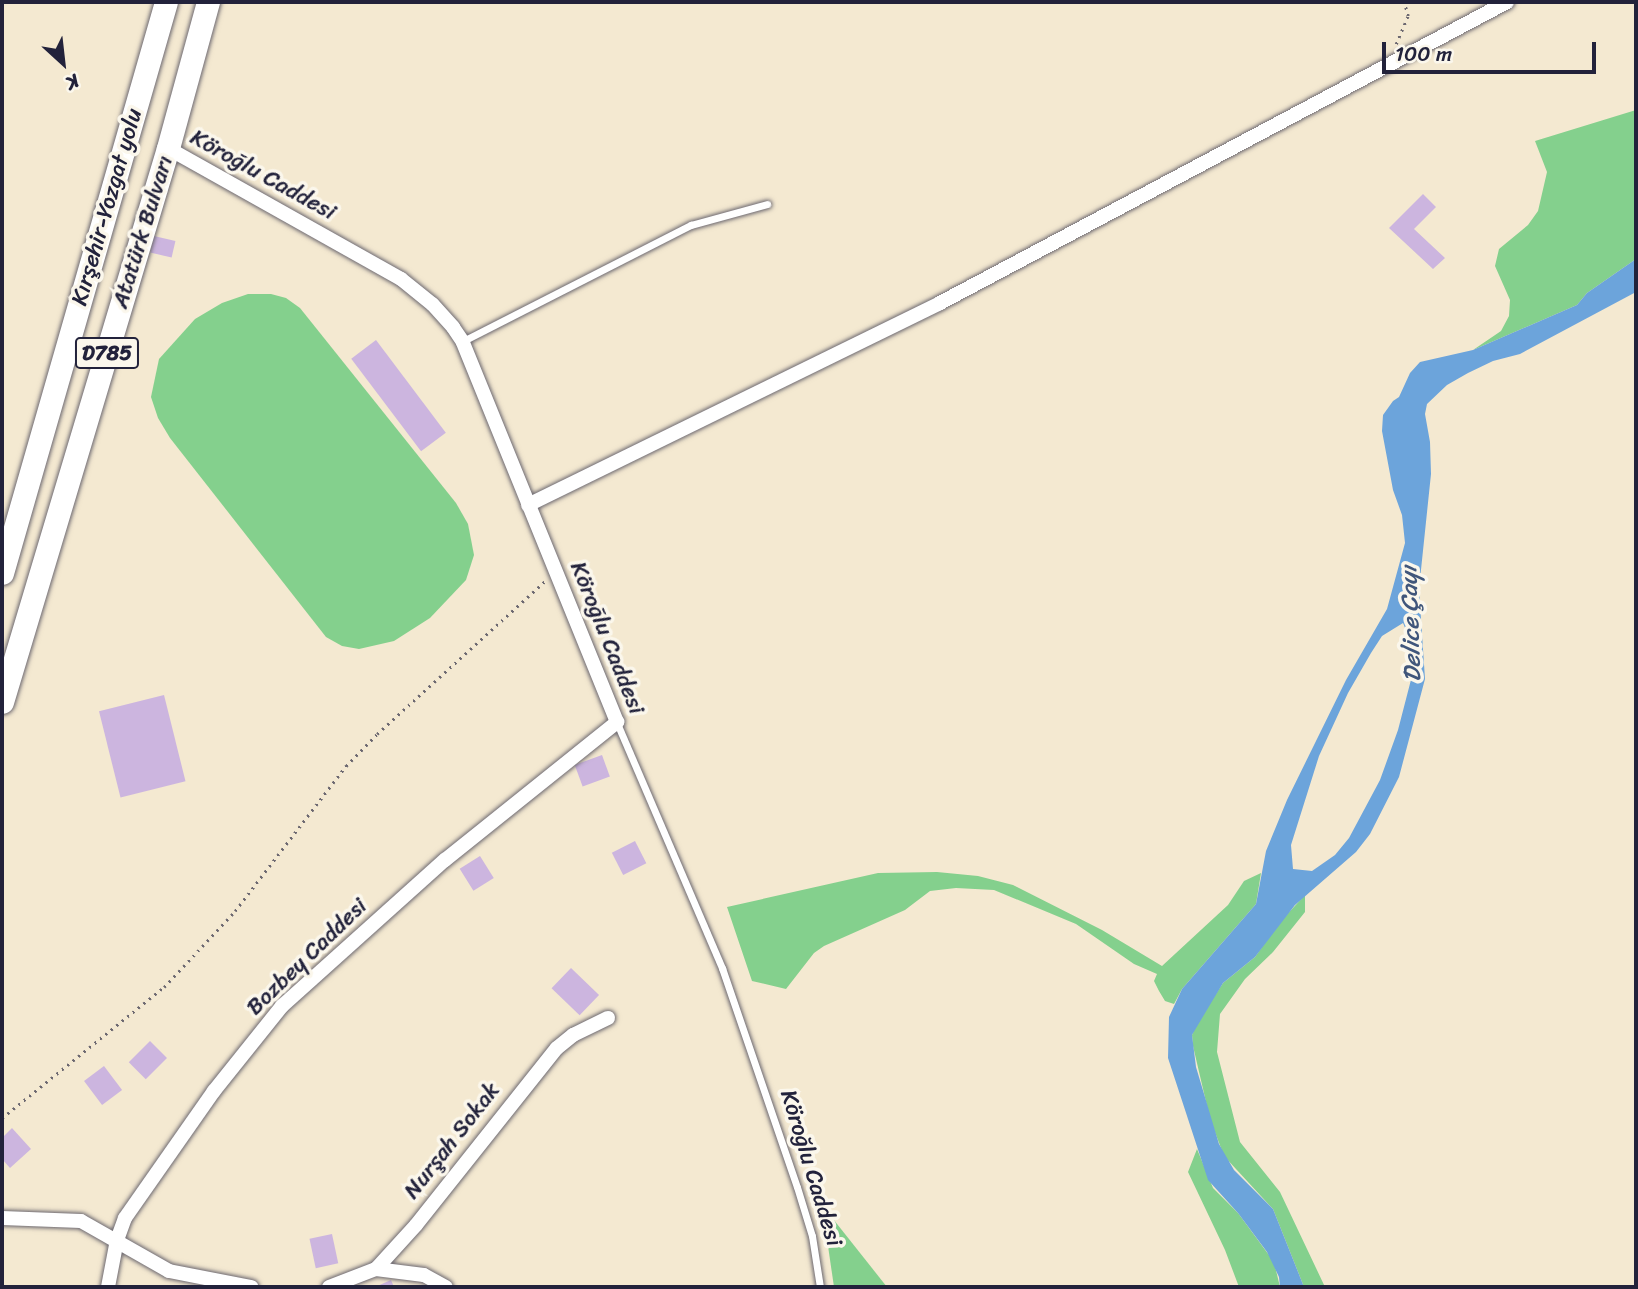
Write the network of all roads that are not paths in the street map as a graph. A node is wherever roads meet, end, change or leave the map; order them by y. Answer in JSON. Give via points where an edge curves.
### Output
{"nodes":[{"id":1,"x":166,"y":2,"type":"edge"},
{"id":2,"x":208,"y":2,"type":"edge"},
{"id":3,"x":1507,"y":2,"type":"edge"},
{"id":4,"x":168,"y":148,"type":"junction"},
{"id":5,"x":767,"y":204,"type":"dead end"},
{"id":6,"x":463,"y":342,"type":"junction"},
{"id":7,"x":528,"y":505,"type":"junction"},
{"id":8,"x":2,"y":573,"type":"edge"},
{"id":9,"x":2,"y":702,"type":"edge"},
{"id":10,"x":617,"y":722,"type":"junction"},
{"id":11,"x":608,"y":1018,"type":"dead end"},
{"id":12,"x":2,"y":1218,"type":"edge"},
{"id":13,"x":117,"y":1240,"type":"junction"},
{"id":14,"x":376,"y":1269,"type":"junction"},
{"id":15,"x":194,"y":1282,"type":"edge"},
{"id":16,"x":108,"y":1287,"type":"edge"},
{"id":17,"x":251,"y":1287,"type":"edge"},
{"id":18,"x":329,"y":1287,"type":"edge"},
{"id":19,"x":446,"y":1287,"type":"edge"},
{"id":20,"x":820,"y":1287,"type":"edge"}],
"edges":[{"from":1,"to":8,"type":"main road","name":"Kırşehir-Yozgat yolu","number":"D785"},
{"from":2,"to":4,"type":"main road","name":"Atatürk Bulvarı","number":"D785"},
{"from":3,"to":7,"type":"street","via":[[940,303]]},
{"from":4,"to":6,"type":"street","name":"Köroğlu Caddesi","via":[[401,279],[432,304]]},
{"from":4,"to":9,"type":"main road","name":"Atatürk Bulvarı","number":"D785"},
{"from":5,"to":6,"type":"lane","via":[[691,225]]},
{"from":6,"to":7,"type":"street","name":"Köroğlu Caddesi"},
{"from":7,"to":10,"type":"street","name":"Köroğlu Caddesi"},
{"from":10,"to":13,"type":"street","name":"Bozbey Caddesi","via":[[445,860],[282,1006],[146,1186],[125,1217]]},
{"from":10,"to":20,"type":"lane","name":"Köroğlu Caddesi","via":[[722,968],[797,1187]]},
{"from":11,"to":14,"type":"street","name":"Nurşah Sokak","via":[[573,1035],[548,1057]]},
{"from":12,"to":13,"type":"street","via":[[81,1221]]},
{"from":13,"to":15,"type":"street"},
{"from":13,"to":16,"type":"street","name":"Bozbey Caddesi"},
{"from":14,"to":18,"type":"street","name":"Nurşah Sokak"},
{"from":14,"to":19,"type":"street","via":[[424,1275]]},
{"from":15,"to":17,"type":"street"}]}
